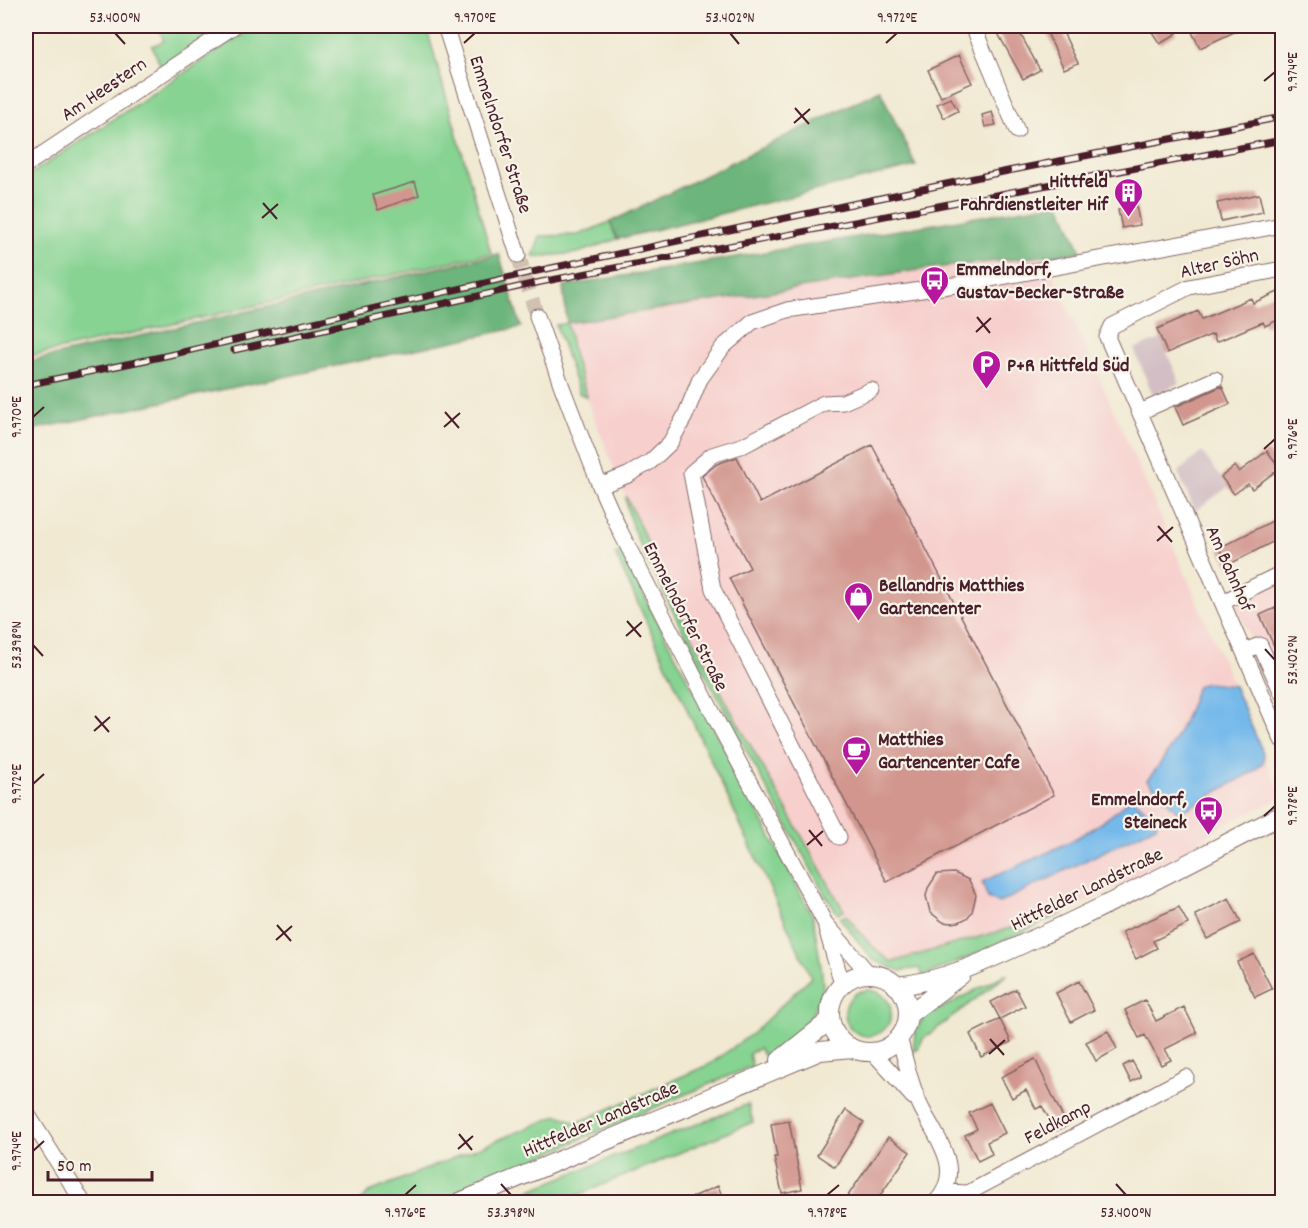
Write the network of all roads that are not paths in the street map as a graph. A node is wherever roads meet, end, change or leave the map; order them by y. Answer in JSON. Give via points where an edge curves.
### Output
{"nodes":[{"id":1,"x":234,"y":26,"type":"edge"},
{"id":2,"x":446,"y":26,"type":"edge"},
{"id":3,"x":973,"y":26,"type":"edge"},
{"id":4,"x":1281,"y":26,"type":"edge"},
{"id":5,"x":1282,"y":31,"type":"edge"},
{"id":6,"x":1017,"y":131,"type":"dead end"},
{"id":7,"x":26,"y":165,"type":"edge"},
{"id":8,"x":1282,"y":225,"type":"edge"},
{"id":9,"x":518,"y":255,"type":"tunnel mouth"},
{"id":10,"x":1282,"y":269,"type":"edge"},
{"id":11,"x":537,"y":316,"type":"tunnel mouth"},
{"id":12,"x":1107,"y":337,"type":"joint"},
{"id":13,"x":1215,"y":378,"type":"dead end"},
{"id":14,"x":870,"y":390,"type":"dead end"},
{"id":15,"x":1140,"y":412,"type":"junction"},
{"id":16,"x":600,"y":486,"type":"junction"},
{"id":17,"x":1282,"y":573,"type":"edge"},
{"id":18,"x":1223,"y":602,"type":"junction"},
{"id":19,"x":1244,"y":651,"type":"junction"},
{"id":20,"x":1282,"y":693,"type":"edge"},
{"id":21,"x":1282,"y":740,"type":"edge"},
{"id":22,"x":1282,"y":815,"type":"edge"},
{"id":23,"x":839,"y":837,"type":"dead end"},
{"id":24,"x":825,"y":923,"type":"junction"},
{"id":25,"x":972,"y":967,"type":"junction"},
{"id":26,"x":869,"y":974,"type":"junction"},
{"id":27,"x":842,"y":984,"type":"junction"},
{"id":28,"x":896,"y":986,"type":"junction"},
{"id":29,"x":908,"y":1015,"type":"junction"},
{"id":30,"x":831,"y":1020,"type":"junction"},
{"id":31,"x":899,"y":1037,"type":"junction"},
{"id":32,"x":852,"y":1047,"type":"junction"},
{"id":33,"x":872,"y":1052,"type":"junction"},
{"id":34,"x":759,"y":1076,"type":"junction"},
{"id":35,"x":1186,"y":1077,"type":"dead end"},
{"id":36,"x":919,"y":1103,"type":"junction"},
{"id":37,"x":26,"y":1112,"type":"edge"},
{"id":38,"x":940,"y":1197,"type":"edge"},
{"id":39,"x":82,"y":1203,"type":"edge"},
{"id":40,"x":460,"y":1203,"type":"edge"}],
"edges":[{"from":1,"to":7,"type":"street","name":"Am Heestern"},
{"from":2,"to":9,"type":"street","name":"Emmelndorfer Straße"},
{"from":3,"to":6,"type":"street"},
{"from":4,"to":5,"type":"street"},
{"from":8,"to":16,"type":"street","via":[[1074,265],[787,310],[752,322],[723,347],[700,379],[669,443],[650,462]]},
{"from":10,"to":12,"type":"street","name":"Alter Söhn","via":[[1189,287],[1112,326]]},
{"from":11,"to":16,"type":"street","name":"Emmelndorfer Straße"},
{"from":12,"to":15,"type":"street","name":"Am Bahnhof"},
{"from":13,"to":15,"type":"street"},
{"from":14,"to":23,"type":"street","via":[[843,402],[824,403],[744,445],[712,454],[691,473],[713,589]]},
{"from":15,"to":18,"type":"street","name":"Am Bahnhof"},
{"from":16,"to":24,"type":"street","name":"Emmelndorfer Straße","via":[[721,729]]},
{"from":17,"to":18,"type":"street"},
{"from":18,"to":19,"type":"street","name":"Am Bahnhof"},
{"from":19,"to":20,"type":"street","via":[[1260,645]]},
{"from":19,"to":21,"type":"street","name":"Am Bahnhof"},
{"from":22,"to":25,"type":"main road","name":"Hittfelder Landstraße","via":[[1081,918]]},
{"from":24,"to":26,"type":"street","name":"Emmelndorfer Straße"},
{"from":24,"to":27,"type":"street","name":"Emmelndorfer Straße"},
{"from":25,"to":28,"type":"main road","name":"Hittfelder Landstraße","via":[[917,984]]},
{"from":25,"to":29,"type":"main road","name":"Hittfelder Landstraße"},
{"from":26,"to":27,"type":"main road"},
{"from":26,"to":28,"type":"main road","via":[[879,975]]},
{"from":27,"to":30,"type":"main road","via":[[830,1007]]},
{"from":28,"to":29,"type":"main road","via":[[907,1004]]},
{"from":29,"to":31,"type":"main road"},
{"from":30,"to":32,"type":"main road","via":[[838,1036]]},
{"from":30,"to":34,"type":"main road","name":"Hittfelder Landstraße"},
{"from":31,"to":33,"type":"main road"},
{"from":31,"to":36,"type":"street"},
{"from":32,"to":33,"type":"main road","name":"Hittfelder Landstraße"},
{"from":32,"to":34,"type":"main road","name":"Hittfelder Landstraße","via":[[820,1051]]},
{"from":33,"to":36,"type":"street"},
{"from":34,"to":40,"type":"main road","name":"Hittfelder Landstraße"},
{"from":35,"to":38,"type":"street","name":"Feldkamp","via":[[968,1193]]},
{"from":36,"to":38,"type":"street","via":[[947,1155],[949,1176]]},
{"from":37,"to":39,"type":"street"}]}
